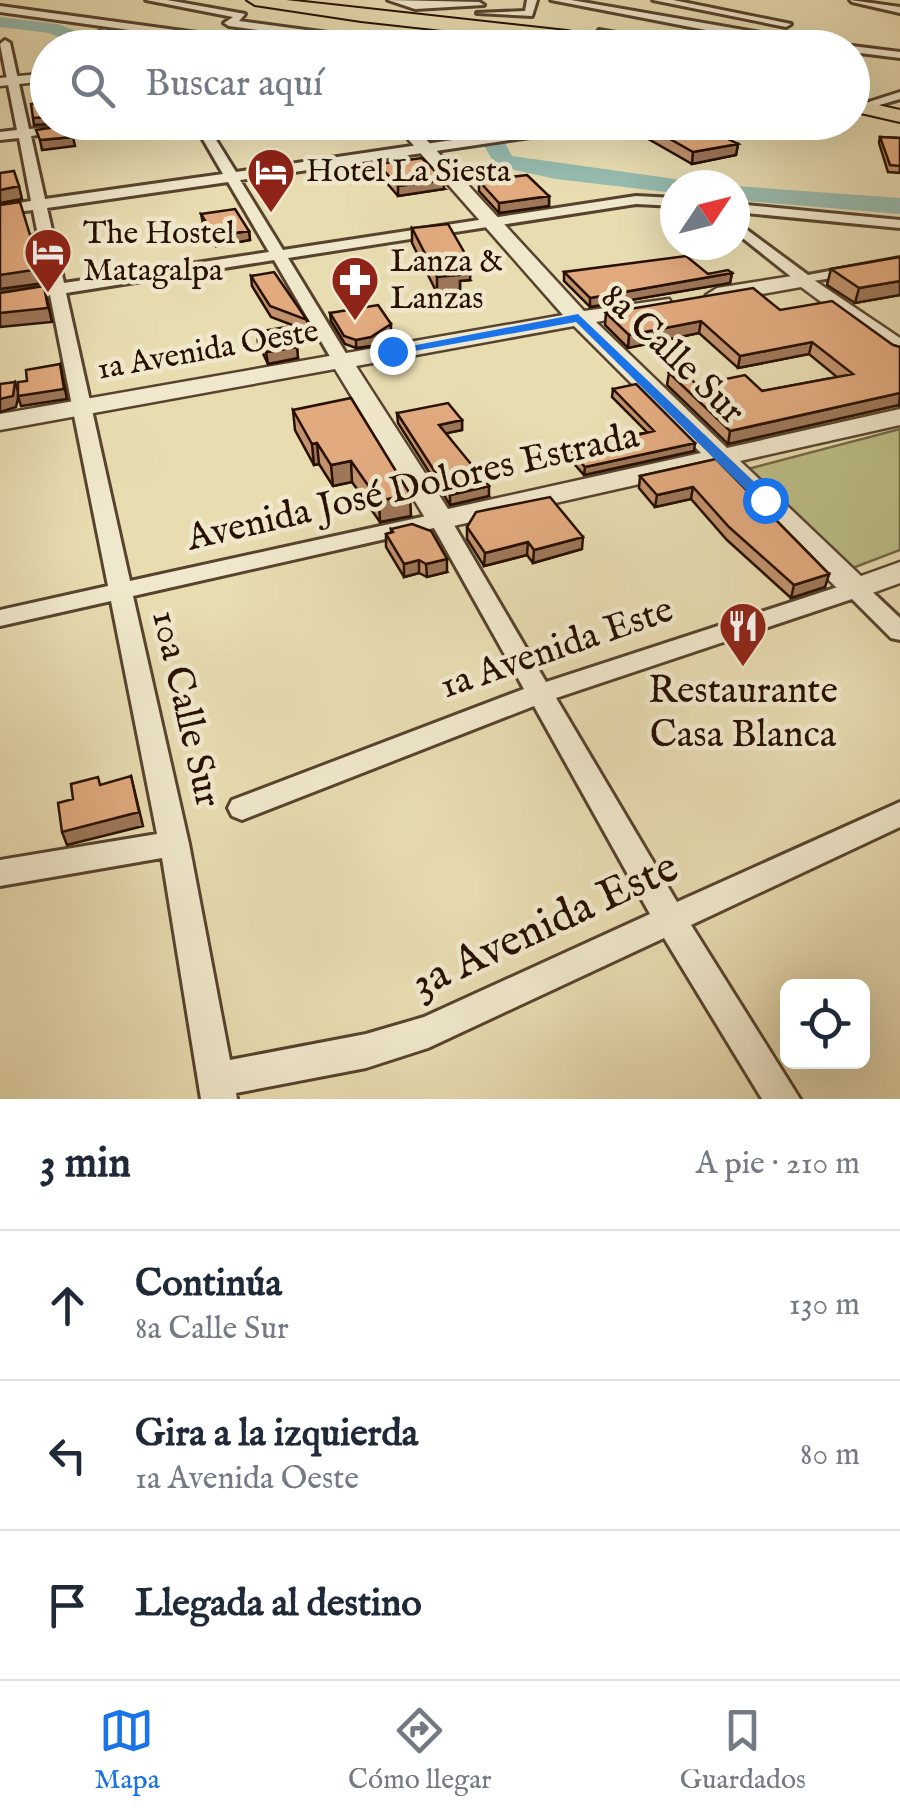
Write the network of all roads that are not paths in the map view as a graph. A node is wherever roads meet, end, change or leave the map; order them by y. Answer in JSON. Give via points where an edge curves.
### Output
{"nodes":[{"id":1,"x":152,"y":0,"type":"edge"},
{"id":2,"x":255,"y":0,"type":"edge"},
{"id":3,"x":392,"y":0,"type":"edge"},
{"id":4,"x":532,"y":0,"type":"edge"},
{"id":5,"x":556,"y":0,"type":"edge"},
{"id":6,"x":658,"y":0,"type":"edge"},
{"id":7,"x":856,"y":0,"type":"edge"},
{"id":8,"x":174,"y":4,"type":"junction"},
{"id":9,"x":752,"y":5,"type":"dead end"},
{"id":10,"x":44,"y":6,"type":"dead end"},
{"id":11,"x":0,"y":9,"type":"edge"},
{"id":12,"x":602,"y":9,"type":"junction"},
{"id":13,"x":900,"y":10,"type":"edge"},
{"id":14,"x":25,"y":12,"type":"junction"},
{"id":15,"x":482,"y":12,"type":"edge"},
{"id":16,"x":786,"y":24,"type":"junction"},
{"id":17,"x":114,"y":25,"type":"junction"},
{"id":18,"x":151,"y":30,"type":"edge"},
{"id":19,"x":279,"y":30,"type":"edge"},
{"id":20,"x":531,"y":30,"type":"edge"},
{"id":21,"x":598,"y":30,"type":"edge"},
{"id":22,"x":718,"y":30,"type":"edge"},
{"id":23,"x":800,"y":30,"type":"edge"},
{"id":24,"x":5,"y":43,"type":"dead end"},
{"id":25,"x":870,"y":51,"type":"edge"},
{"id":26,"x":900,"y":55,"type":"edge"},
{"id":27,"x":6,"y":81,"type":"edge"},
{"id":28,"x":900,"y":94,"type":"edge"},
{"id":29,"x":870,"y":102,"type":"edge"},
{"id":30,"x":870,"y":109,"type":"edge"},
{"id":31,"x":900,"y":116,"type":"edge"},
{"id":32,"x":27,"y":133,"type":"junction"},
{"id":33,"x":30,"y":133,"type":"edge"},
{"id":34,"x":0,"y":136,"type":"edge"},
{"id":35,"x":209,"y":140,"type":"edge"},
{"id":36,"x":419,"y":140,"type":"edge"},
{"id":37,"x":488,"y":140,"type":"edge"},
{"id":38,"x":428,"y":149,"type":"junction"},
{"id":39,"x":229,"y":177,"type":"junction"},
{"id":40,"x":660,"y":201,"type":"edge"},
{"id":41,"x":40,"y":204,"type":"junction"},
{"id":42,"x":0,"y":210,"type":"edge"},
{"id":43,"x":750,"y":210,"type":"edge"},
{"id":44,"x":490,"y":223,"type":"junction"},
{"id":45,"x":896,"y":225,"type":"edge"},
{"id":46,"x":750,"y":237,"type":"edge"},
{"id":47,"x":276,"y":256,"type":"junction"},
{"id":48,"x":900,"y":263,"type":"edge"},
{"id":49,"x":805,"y":280,"type":"junction"},
{"id":50,"x":56,"y":289,"type":"junction"},
{"id":51,"x":0,"y":298,"type":"edge"},
{"id":52,"x":578,"y":318,"type":"junction"},
{"id":53,"x":900,"y":349,"type":"edge"},
{"id":54,"x":342,"y":360,"type":"junction"},
{"id":55,"x":84,"y":407,"type":"junction"},
{"id":56,"x":900,"y":417,"type":"edge"},
{"id":57,"x":0,"y":422,"type":"edge"},
{"id":58,"x":722,"y":457,"type":"junction"},
{"id":59,"x":440,"y":520,"type":"junction"},
{"id":60,"x":900,"y":572,"type":"edge"},
{"id":61,"x":856,"y":589,"type":"junction"},
{"id":62,"x":118,"y":592,"type":"junction"},
{"id":63,"x":0,"y":618,"type":"edge"},
{"id":64,"x":900,"y":632,"type":"edge"},
{"id":65,"x":539,"y":694,"type":"junction"},
{"id":66,"x":242,"y":808,"type":"dead end"},
{"id":67,"x":900,"y":814,"type":"edge"},
{"id":68,"x":174,"y":844,"type":"junction"},
{"id":69,"x":0,"y":873,"type":"edge"},
{"id":70,"x":669,"y":918,"type":"junction"},
{"id":71,"x":217,"y":1089,"type":"edge"},
{"id":72,"x":782,"y":1099,"type":"edge"}],
"edges":[{"from":1,"to":8,"type":"street"},
{"from":2,"to":15,"type":"main road","via":[[362,16]]},
{"from":3,"to":15,"type":"street"},
{"from":4,"to":15,"type":"street","via":[[530,13]]},
{"from":5,"to":12,"type":"street"},
{"from":6,"to":16,"type":"street"},
{"from":7,"to":13,"type":"street"},
{"from":8,"to":17,"type":"street"},
{"from":8,"to":19,"type":"street","via":[[240,15],[232,24]]},
{"from":9,"to":16,"type":"street"},
{"from":10,"to":14,"type":"street"},
{"from":11,"to":14,"type":"street"},
{"from":12,"to":21,"type":"street"},
{"from":12,"to":22,"type":"street"},
{"from":14,"to":17,"type":"street"},
{"from":15,"to":20,"type":"main road"},
{"from":16,"to":23,"type":"street"},
{"from":17,"to":18,"type":"street"},
{"from":24,"to":27,"type":"street","name":"10a Calle Sur"},
{"from":25,"to":26,"type":"street"},
{"from":27,"to":32,"type":"street","name":"10a Calle Sur"},
{"from":28,"to":29,"type":"street"},
{"from":30,"to":31,"type":"main road"},
{"from":32,"to":33,"type":"street"},
{"from":32,"to":34,"type":"street"},
{"from":32,"to":41,"type":"street","name":"10a Calle Sur"},
{"from":35,"to":39,"type":"street"},
{"from":36,"to":38,"type":"street","name":"8a Calle Sur"},
{"from":37,"to":38,"type":"street"},
{"from":38,"to":39,"type":"street"},
{"from":38,"to":44,"type":"street","name":"8a Calle Sur"},
{"from":39,"to":41,"type":"street"},
{"from":39,"to":47,"type":"street"},
{"from":40,"to":44,"type":"street"},
{"from":41,"to":42,"type":"street"},
{"from":41,"to":50,"type":"street","name":"10a Calle Sur"},
{"from":43,"to":45,"type":"street"},
{"from":44,"to":47,"type":"street"},
{"from":44,"to":52,"type":"street","name":"8a Calle Sur"},
{"from":46,"to":49,"type":"street"},
{"from":47,"to":50,"type":"street"},
{"from":47,"to":54,"type":"street"},
{"from":48,"to":49,"type":"street","name":"1a Avenida Oeste"},
{"from":49,"to":52,"type":"street","name":"1a Avenida Oeste"},
{"from":49,"to":53,"type":"street"},
{"from":50,"to":51,"type":"street"},
{"from":50,"to":55,"type":"street","name":"10a Calle Sur"},
{"from":52,"to":54,"type":"street","name":"1a Avenida Oeste"},
{"from":52,"to":58,"type":"street","name":"8a Calle Sur"},
{"from":54,"to":55,"type":"street","name":"1a Avenida Oeste"},
{"from":54,"to":59,"type":"street"},
{"from":55,"to":57,"type":"street","name":"1a Avenida Oeste"},
{"from":55,"to":62,"type":"street","name":"10a Calle Sur"},
{"from":56,"to":58,"type":"street","name":"Avenida José Dolores Estrada"},
{"from":58,"to":59,"type":"street","name":"Avenida José Dolores Estrada"},
{"from":58,"to":61,"type":"street","name":"8a Calle Sur"},
{"from":59,"to":62,"type":"street","name":"Avenida José Dolores Estrada"},
{"from":59,"to":65,"type":"street"},
{"from":60,"to":61,"type":"street","name":"1a Avenida Este"},
{"from":61,"to":64,"type":"street","name":"8a Calle Sur"},
{"from":61,"to":65,"type":"street","name":"1a Avenida Este"},
{"from":62,"to":63,"type":"street","name":"Avenida José Dolores Estrada"},
{"from":62,"to":68,"type":"street","name":"10a Calle Sur"},
{"from":65,"to":66,"type":"street","name":"1a Avenida Este"},
{"from":65,"to":70,"type":"street"},
{"from":67,"to":70,"type":"street","name":"3a Avenida Este"},
{"from":68,"to":69,"type":"street"},
{"from":68,"to":71,"type":"street","name":"10a Calle Sur"},
{"from":70,"to":71,"type":"street","name":"3a Avenida Este","via":[[428,1032]]},
{"from":70,"to":72,"type":"street"}]}
